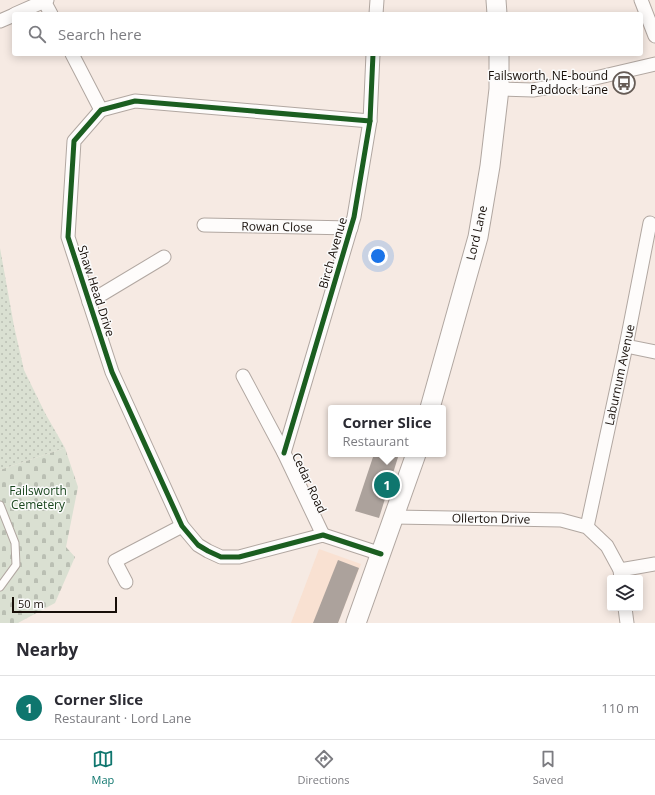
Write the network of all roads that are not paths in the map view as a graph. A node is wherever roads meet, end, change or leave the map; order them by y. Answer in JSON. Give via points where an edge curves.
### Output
{"nodes":[{"id":1,"x":45,"y":0,"type":"edge"},
{"id":2,"x":377,"y":0,"type":"edge"},
{"id":3,"x":496,"y":0,"type":"edge"},
{"id":4,"x":641,"y":0,"type":"edge"},
{"id":5,"x":19,"y":12,"type":"edge"},
{"id":6,"x":50,"y":12,"type":"edge"},
{"id":7,"x":376,"y":12,"type":"edge"},
{"id":8,"x":497,"y":12,"type":"edge"},
{"id":9,"x":12,"y":15,"type":"edge"},
{"id":10,"x":0,"y":21,"type":"edge"},
{"id":11,"x":655,"y":36,"type":"edge"},
{"id":12,"x":73,"y":56,"type":"edge"},
{"id":13,"x":373,"y":56,"type":"edge"},
{"id":14,"x":499,"y":56,"type":"edge"},
{"id":15,"x":655,"y":64,"type":"edge"},
{"id":16,"x":499,"y":89,"type":"junction"},
{"id":17,"x":102,"y":110,"type":"junction"},
{"id":18,"x":370,"y":121,"type":"junction"},
{"id":19,"x":650,"y":222,"type":"dead end"},
{"id":20,"x":204,"y":225,"type":"dead end"},
{"id":21,"x":351,"y":228,"type":"junction"},
{"id":22,"x":164,"y":257,"type":"dead end"},
{"id":23,"x":89,"y":302,"type":"junction"},
{"id":24,"x":626,"y":346,"type":"junction"},
{"id":25,"x":655,"y":352,"type":"edge"},
{"id":26,"x":243,"y":376,"type":"dead end"},
{"id":27,"x":431,"y":405,"type":"edge"},
{"id":28,"x":284,"y":453,"type":"junction"},
{"id":29,"x":415,"y":457,"type":"edge"},
{"id":30,"x":0,"y":505,"type":"edge"},
{"id":31,"x":394,"y":517,"type":"junction"},
{"id":32,"x":182,"y":526,"type":"junction"},
{"id":33,"x":587,"y":528,"type":"junction"},
{"id":34,"x":323,"y":535,"type":"junction"},
{"id":35,"x":381,"y":554,"type":"junction"},
{"id":36,"x":655,"y":564,"type":"edge"},
{"id":37,"x":621,"y":574,"type":"edge"},
{"id":38,"x":126,"y":582,"type":"dead end"},
{"id":39,"x":0,"y":587,"type":"edge"},
{"id":40,"x":625,"y":611,"type":"edge"},
{"id":41,"x":356,"y":623,"type":"edge"},
{"id":42,"x":627,"y":623,"type":"edge"}],
"edges":[{"from":1,"to":5,"type":"street"},
{"from":1,"to":6,"type":"street"},
{"from":2,"to":7,"type":"street"},
{"from":3,"to":8,"type":"street"},
{"from":4,"to":11,"type":"street"},
{"from":9,"to":10,"type":"street"},
{"from":12,"to":17,"type":"street"},
{"from":13,"to":18,"type":"street","name":"Birch Avenue"},
{"from":14,"to":16,"type":"street","name":"Lord Lane"},
{"from":15,"to":16,"type":"street","via":[[533,90]]},
{"from":16,"to":27,"type":"street","name":"Lord Lane","via":[[478,237]]},
{"from":17,"to":18,"type":"street","via":[[135,101]]},
{"from":17,"to":23,"type":"street","name":"Shaw Head Drive","via":[[74,141],[68,237]]},
{"from":18,"to":21,"type":"street","name":"Birch Avenue"},
{"from":19,"to":24,"type":"street","name":"Laburnum Avenue"},
{"from":20,"to":21,"type":"street","name":"Rowan Close"},
{"from":21,"to":28,"type":"street","name":"Birch Avenue"},
{"from":22,"to":23,"type":"street"},
{"from":23,"to":32,"type":"street","name":"Shaw Head Drive","via":[[112,372]]},
{"from":24,"to":25,"type":"street"},
{"from":24,"to":33,"type":"street","name":"Laburnum Avenue"},
{"from":26,"to":28,"type":"street","name":"Cedar Road"},
{"from":28,"to":34,"type":"street","name":"Cedar Road"},
{"from":29,"to":31,"type":"street"},
{"from":30,"to":39,"type":"lane","via":[[15,543],[16,565]]},
{"from":31,"to":33,"type":"street","name":"Ollerton Drive","via":[[561,520]]},
{"from":31,"to":35,"type":"street"},
{"from":32,"to":34,"type":"street","name":"Shaw Head Drive","via":[[198,545],[221,557],[239,557]]},
{"from":32,"to":38,"type":"street","via":[[115,561]]},
{"from":33,"to":37,"type":"street","via":[[607,546]]},
{"from":34,"to":35,"type":"street"},
{"from":35,"to":41,"type":"street"},
{"from":36,"to":37,"type":"street"},
{"from":40,"to":42,"type":"street"}]}
